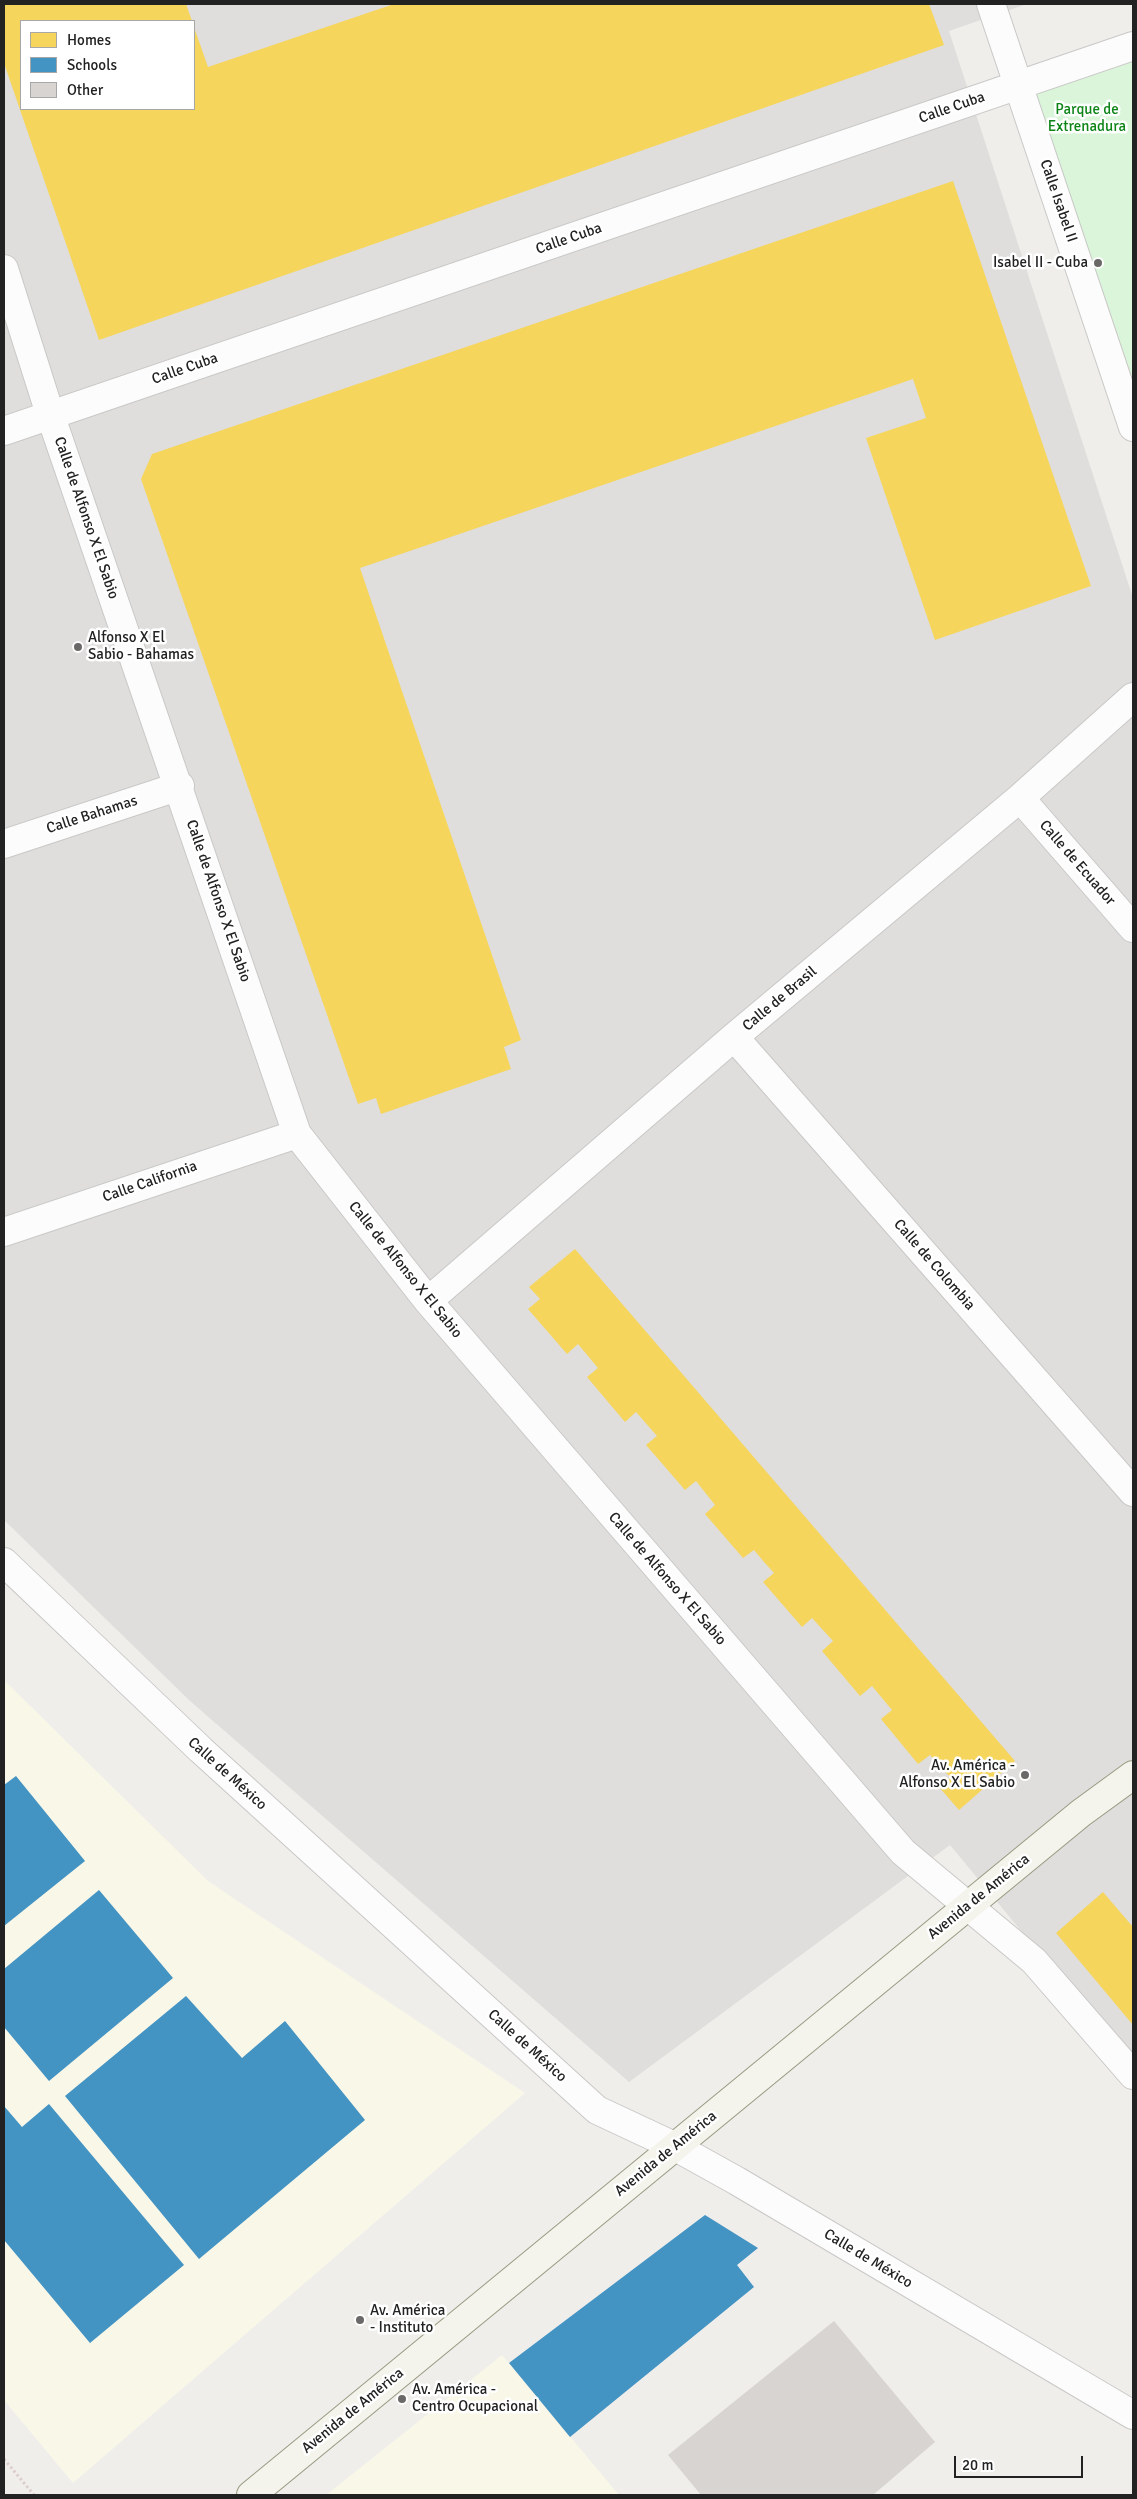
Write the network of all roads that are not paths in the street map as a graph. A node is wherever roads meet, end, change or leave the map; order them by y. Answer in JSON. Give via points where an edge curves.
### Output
{"nodes":[{"id":1,"x":992,"y":4,"type":"edge"},
{"id":2,"x":1133,"y":46,"type":"edge"},
{"id":3,"x":1019,"y":85,"type":"junction"},
{"id":4,"x":4,"y":268,"type":"edge"},
{"id":5,"x":50,"y":414,"type":"junction"},
{"id":6,"x":1133,"y":427,"type":"edge"},
{"id":7,"x":4,"y":431,"type":"edge"},
{"id":8,"x":1133,"y":697,"type":"edge"},
{"id":9,"x":180,"y":786,"type":"junction"},
{"id":10,"x":1020,"y":798,"type":"junction"},
{"id":11,"x":4,"y":844,"type":"edge"},
{"id":12,"x":1133,"y":928,"type":"edge"},
{"id":13,"x":734,"y":1037,"type":"junction"},
{"id":14,"x":297,"y":1134,"type":"junction"},
{"id":15,"x":4,"y":1232,"type":"edge"},
{"id":16,"x":428,"y":1301,"type":"junction"},
{"id":17,"x":1133,"y":1492,"type":"edge"},
{"id":18,"x":4,"y":1562,"type":"edge"},
{"id":19,"x":1133,"y":1758,"type":"edge"},
{"id":20,"x":1133,"y":1775,"type":"edge"},
{"id":21,"x":1081,"y":1813,"type":"junction"},
{"id":22,"x":968,"y":1907,"type":"junction"},
{"id":23,"x":1133,"y":2075,"type":"edge"},
{"id":24,"x":674,"y":2146,"type":"junction"},
{"id":25,"x":1133,"y":2415,"type":"edge"},
{"id":26,"x":251,"y":2495,"type":"edge"}],
"edges":[{"from":1,"to":3,"type":"street","name":"Calle Isabel II"},
{"from":2,"to":3,"type":"street","name":"Calle Cuba"},
{"from":3,"to":5,"type":"street","name":"Calle Cuba"},
{"from":3,"to":6,"type":"street","name":"Calle Isabel II"},
{"from":4,"to":5,"type":"street","name":"Calle de Alfonso X El Sabio"},
{"from":5,"to":7,"type":"street","name":"Calle Cuba"},
{"from":5,"to":9,"type":"street","name":"Calle de Alfonso X El Sabio"},
{"from":8,"to":10,"type":"street","name":"Calle de Brasil"},
{"from":9,"to":11,"type":"street","name":"Calle Bahamas"},
{"from":9,"to":14,"type":"street","name":"Calle de Alfonso X El Sabio"},
{"from":10,"to":12,"type":"street","name":"Calle de Ecuador"},
{"from":10,"to":13,"type":"street","name":"Calle de Brasil"},
{"from":13,"to":16,"type":"street","name":"Calle de Brasil"},
{"from":13,"to":17,"type":"street","name":"Calle de Colombia"},
{"from":14,"to":15,"type":"street","name":"Calle California"},
{"from":14,"to":16,"type":"street","name":"Calle de Alfonso X El Sabio"},
{"from":16,"to":22,"type":"street","name":"Calle de Alfonso X El Sabio","via":[[903,1852]]},
{"from":18,"to":24,"type":"street","name":"Calle de México","via":[[201,1750],[597,2110]]},
{"from":19,"to":21,"type":"main road","name":"Avenida de América"},
{"from":20,"to":21,"type":"main road","name":"Avenida de América"},
{"from":21,"to":22,"type":"main road","name":"Avenida de América"},
{"from":22,"to":23,"type":"street","name":"Calle de Alfonso X El Sabio","via":[[1034,1961]]},
{"from":22,"to":24,"type":"main road","name":"Avenida de América"},
{"from":24,"to":25,"type":"street","name":"Calle de México"},
{"from":24,"to":26,"type":"main road","name":"Avenida de América"}]}
